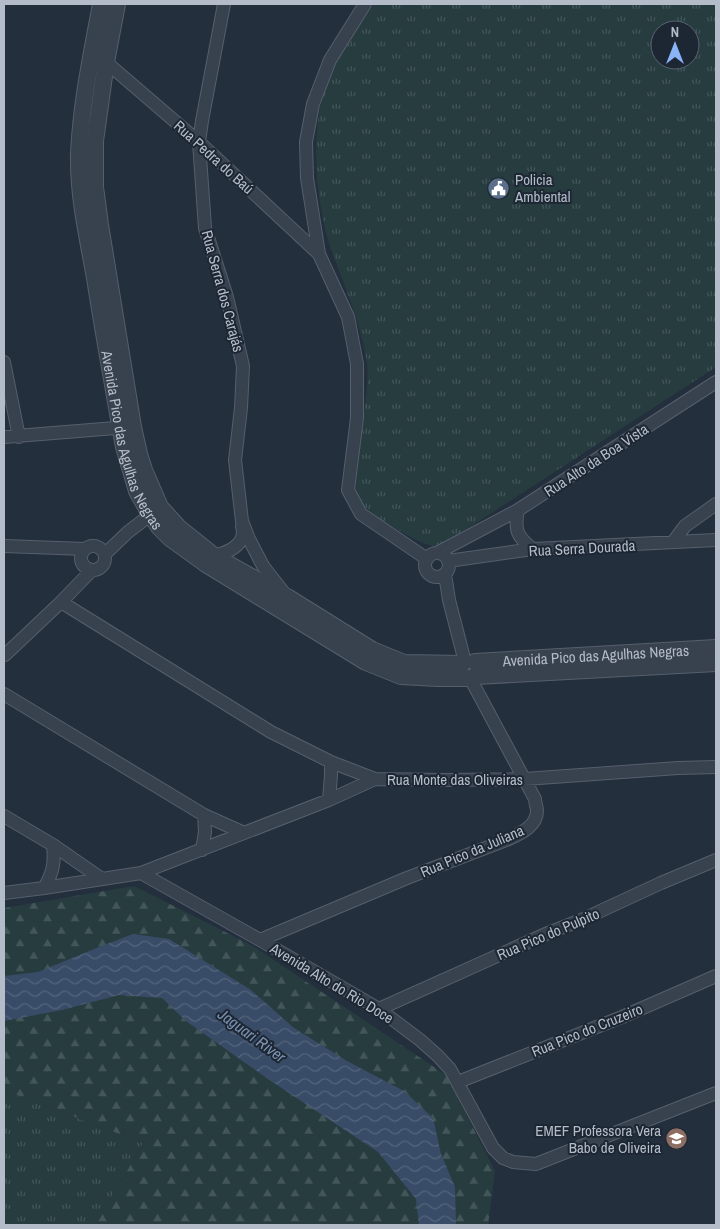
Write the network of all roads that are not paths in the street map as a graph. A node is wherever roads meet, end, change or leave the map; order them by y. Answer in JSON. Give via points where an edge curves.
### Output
{"nodes":[{"id":1,"x":101,"y":4,"type":"edge"},
{"id":2,"x":117,"y":4,"type":"edge"},
{"id":3,"x":224,"y":4,"type":"edge"},
{"id":4,"x":365,"y":4,"type":"edge"},
{"id":5,"x":106,"y":62,"type":"junction"},
{"id":6,"x":199,"y":142,"type":"junction"},
{"id":7,"x":319,"y":254,"type":"junction"},
{"id":8,"x":4,"y":362,"type":"edge"},
{"id":9,"x":716,"y":382,"type":"edge"},
{"id":10,"x":127,"y":428,"type":"junction"},
{"id":11,"x":19,"y":437,"type":"junction"},
{"id":12,"x":4,"y":438,"type":"edge"},
{"id":13,"x":716,"y":504,"type":"edge"},
{"id":14,"x":518,"y":510,"type":"junction"},
{"id":15,"x":155,"y":511,"type":"junction"},
{"id":16,"x":242,"y":521,"type":"junction"},
{"id":17,"x":716,"y":540,"type":"edge"},
{"id":18,"x":673,"y":542,"type":"junction"},
{"id":19,"x":4,"y":546,"type":"edge"},
{"id":20,"x":95,"y":549,"type":"junction"},
{"id":21,"x":533,"y":549,"type":"junction"},
{"id":22,"x":214,"y":556,"type":"junction"},
{"id":23,"x":439,"y":558,"type":"junction"},
{"id":24,"x":92,"y":570,"type":"junction"},
{"id":25,"x":445,"y":574,"type":"junction"},
{"id":26,"x":430,"y":576,"type":"junction"},
{"id":27,"x":287,"y":597,"type":"junction"},
{"id":28,"x":449,"y":600,"type":"junction"},
{"id":29,"x":61,"y":602,"type":"junction"},
{"id":30,"x":716,"y":648,"type":"edge"},
{"id":31,"x":4,"y":657,"type":"edge"},
{"id":32,"x":716,"y":663,"type":"edge"},
{"id":33,"x":469,"y":670,"type":"junction"},
{"id":34,"x":4,"y":694,"type":"edge"},
{"id":35,"x":330,"y":762,"type":"junction"},
{"id":36,"x":716,"y":767,"type":"edge"},
{"id":37,"x":375,"y":779,"type":"junction"},
{"id":38,"x":525,"y":779,"type":"junction"},
{"id":39,"x":329,"y":800,"type":"junction"},
{"id":40,"x":204,"y":815,"type":"junction"},
{"id":41,"x":4,"y":816,"type":"edge"},
{"id":42,"x":244,"y":834,"type":"junction"},
{"id":43,"x":53,"y":845,"type":"junction"},
{"id":44,"x":202,"y":850,"type":"junction"},
{"id":45,"x":716,"y":860,"type":"edge"},
{"id":46,"x":141,"y":873,"type":"junction"},
{"id":47,"x":102,"y":879,"type":"junction"},
{"id":48,"x":44,"y":888,"type":"junction"},
{"id":49,"x":4,"y":892,"type":"edge"},
{"id":50,"x":260,"y":940,"type":"junction"},
{"id":51,"x":716,"y":976,"type":"edge"},
{"id":52,"x":379,"y":1009,"type":"junction"},
{"id":53,"x":458,"y":1082,"type":"junction"},
{"id":54,"x":716,"y":1093,"type":"edge"}],
"edges":[{"from":1,"to":10,"type":"street","name":"Avenida Pico das Agulhas Negras","via":[[81,127],[80,179],[91,258]]},
{"from":2,"to":5,"type":"street","name":"Avenida Pico das Agulhas Negras"},
{"from":3,"to":6,"type":"street","name":"Rua Serra dos Carajás"},
{"from":4,"to":7,"type":"street","via":[[324,74],[313,104],[306,142],[307,178]]},
{"from":5,"to":6,"type":"street","name":"Rua Pedra do Baú"},
{"from":5,"to":10,"type":"street","name":"Avenida Pico das Agulhas Negras","via":[[95,141],[95,187]]},
{"from":6,"to":7,"type":"street","name":"Rua Pedra do Baú"},
{"from":6,"to":16,"type":"street","name":"Rua Serra dos Carajás","via":[[205,228],[227,297],[243,366],[235,460]]},
{"from":7,"to":23,"type":"street","via":[[348,317],[357,364],[357,418],[348,490],[362,514]]},
{"from":8,"to":11,"type":"street"},
{"from":9,"to":14,"type":"street","name":"Rua Alto da Boa Vista"},
{"from":10,"to":11,"type":"street"},
{"from":10,"to":15,"type":"street","name":"Avenida Pico das Agulhas Negras","via":[[124,447],[137,491]]},
{"from":11,"to":12,"type":"street"},
{"from":13,"to":18,"type":"street","via":[[685,526]]},
{"from":14,"to":21,"type":"street","via":[[515,524],[518,534]]},
{"from":14,"to":23,"type":"street","name":"Rua Alto da Boa Vista","via":[[473,533]]},
{"from":15,"to":20,"type":"street","via":[[128,532]]},
{"from":15,"to":22,"type":"street","name":"Avenida Pico das Agulhas Negras"},
{"from":15,"to":33,"type":"street","name":"Avenida Pico das Agulhas Negras","via":[[159,528],[206,564],[366,662],[401,676],[438,678]]},
{"from":16,"to":22,"type":"street","via":[[243,537],[236,546]]},
{"from":16,"to":27,"type":"street","name":"Rua Serra dos Carajás","via":[[262,566]]},
{"from":17,"to":18,"type":"street","name":"Rua Serra Dourada"},
{"from":18,"to":21,"type":"street","name":"Rua Serra Dourada"},
{"from":19,"to":20,"type":"street"},
{"from":20,"to":24,"type":"street","via":[[105,562]]},
{"from":20,"to":24,"type":"street","via":[[81,556],[85,566]]},
{"from":21,"to":23,"type":"street","name":"Rua Serra Dourada"},
{"from":22,"to":27,"type":"street","name":"Avenida Pico das Agulhas Negras"},
{"from":23,"to":25,"type":"street","via":[[448,568]]},
{"from":23,"to":26,"type":"street","via":[[425,566]]},
{"from":24,"to":29,"type":"street"},
{"from":25,"to":26,"type":"street"},
{"from":25,"to":28,"type":"street","name":"Rua Pico da Juliana"},
{"from":26,"to":28,"type":"street","name":"Rua Pico da Juliana"},
{"from":27,"to":33,"type":"street","name":"Avenida Pico das Agulhas Negras","via":[[372,650],[404,663]]},
{"from":28,"to":33,"type":"street","name":"Rua Pico da Juliana"},
{"from":29,"to":31,"type":"street"},
{"from":29,"to":35,"type":"street","name":"Rua Monte das Oliveiras","via":[[271,732]]},
{"from":30,"to":33,"type":"street","name":"Avenida Pico das Agulhas Negras"},
{"from":32,"to":33,"type":"street","name":"Avenida Pico das Agulhas Negras"},
{"from":33,"to":38,"type":"street","name":"Rua Pico da Juliana"},
{"from":34,"to":40,"type":"street"},
{"from":35,"to":37,"type":"street","name":"Rua Monte das Oliveiras"},
{"from":35,"to":39,"type":"street"},
{"from":36,"to":38,"type":"street","name":"Rua Monte das Oliveiras"},
{"from":37,"to":38,"type":"street","name":"Rua Monte das Oliveiras"},
{"from":37,"to":39,"type":"street"},
{"from":38,"to":50,"type":"street","name":"Rua Pico da Juliana","via":[[535,799],[537,813],[533,824],[525,831]]},
{"from":39,"to":42,"type":"street"},
{"from":40,"to":42,"type":"street"},
{"from":40,"to":44,"type":"street"},
{"from":41,"to":43,"type":"street"},
{"from":42,"to":44,"type":"street"},
{"from":43,"to":47,"type":"street"},
{"from":43,"to":48,"type":"street","via":[[53,870]]},
{"from":44,"to":46,"type":"street"},
{"from":45,"to":52,"type":"street","name":"Rua Pico do Pulpito"},
{"from":46,"to":47,"type":"street"},
{"from":46,"to":50,"type":"street","name":"Avenida Alto do Rio Doce"},
{"from":47,"to":48,"type":"street"},
{"from":48,"to":49,"type":"street"},
{"from":50,"to":52,"type":"street","name":"Avenida Alto do Rio Doce"},
{"from":51,"to":53,"type":"street","name":"Rua Pico do Cruzeiro"},
{"from":52,"to":53,"type":"street","name":"Avenida Alto do Rio Doce","via":[[438,1056]]},
{"from":53,"to":54,"type":"street","name":"Avenida Alto do Rio Doce","via":[[493,1148],[502,1158],[536,1164]]}]}
